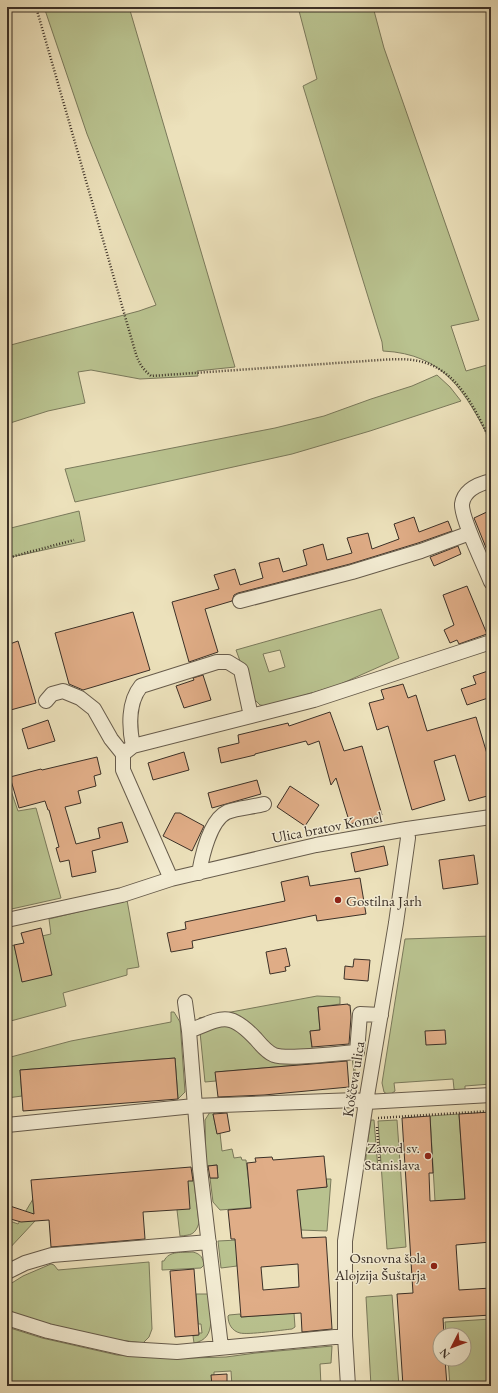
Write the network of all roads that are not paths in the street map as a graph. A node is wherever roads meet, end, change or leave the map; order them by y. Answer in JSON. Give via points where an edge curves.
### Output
{"nodes":[{"id":1,"x":491,"y":481,"type":"edge"},
{"id":2,"x":470,"y":533,"type":"junction"},
{"id":3,"x":491,"y":582,"type":"edge"},
{"id":4,"x":240,"y":601,"type":"dead end"},
{"id":5,"x":491,"y":642,"type":"edge"},
{"id":6,"x":46,"y":701,"type":"dead end"},
{"id":7,"x":251,"y":716,"type":"junction"},
{"id":8,"x":128,"y":750,"type":"junction"},
{"id":9,"x":264,"y":804,"type":"dead end"},
{"id":10,"x":491,"y":817,"type":"edge"},
{"id":11,"x":407,"y":829,"type":"junction"},
{"id":12,"x":199,"y":873,"type":"junction"},
{"id":13,"x":171,"y":879,"type":"junction"},
{"id":14,"x":7,"y":920,"type":"edge"},
{"id":15,"x":185,"y":1002,"type":"dead end"},
{"id":16,"x":381,"y":1015,"type":"junction"},
{"id":17,"x":189,"y":1031,"type":"junction"},
{"id":18,"x":491,"y":1095,"type":"edge"},
{"id":19,"x":366,"y":1102,"type":"junction"},
{"id":20,"x":194,"y":1106,"type":"junction"},
{"id":21,"x":7,"y":1125,"type":"edge"},
{"id":22,"x":209,"y":1242,"type":"junction"},
{"id":23,"x":7,"y":1272,"type":"edge"},
{"id":24,"x":7,"y":1318,"type":"edge"},
{"id":25,"x":345,"y":1336,"type":"junction"},
{"id":26,"x":221,"y":1347,"type":"junction"},
{"id":27,"x":348,"y":1386,"type":"edge"}],
"edges":[{"from":1,"to":2,"type":"street","via":[[473,487],[465,494],[462,504]]},
{"from":2,"to":3,"type":"street"},
{"from":2,"to":4,"type":"street","via":[[352,572]]},
{"from":5,"to":7,"type":"street","via":[[314,700]]},
{"from":6,"to":8,"type":"street","via":[[52,694],[63,691],[80,698],[94,709],[111,739]]},
{"from":7,"to":8,"type":"street"},
{"from":7,"to":8,"type":"street","via":[[241,670],[228,662],[217,662],[140,686],[135,693],[131,714]]},
{"from":8,"to":13,"type":"street","via":[[123,770]]},
{"from":9,"to":12,"type":"street","via":[[227,812],[220,818],[208,837]]},
{"from":10,"to":11,"type":"street","name":"Ulica bratov Komel"},
{"from":11,"to":12,"type":"street","name":"Ulica bratov Komel","via":[[316,845]]},
{"from":11,"to":16,"type":"street","name":"Koščeva ulica","via":[[404,869]]},
{"from":12,"to":13,"type":"street","name":"Ulica bratov Komel"},
{"from":13,"to":14,"type":"street","name":"Ulica bratov Komel","via":[[122,895]]},
{"from":15,"to":17,"type":"street"},
{"from":16,"to":17,"type":"street","via":[[360,1014],[357,1052],[290,1057],[275,1055],[264,1048],[242,1024],[232,1020],[219,1019]]},
{"from":16,"to":19,"type":"street","name":"Koščeva ulica"},
{"from":17,"to":20,"type":"street"},
{"from":18,"to":19,"type":"street"},
{"from":19,"to":20,"type":"street","via":[[356,1100]]},
{"from":19,"to":25,"type":"street","name":"Koščeva ulica","via":[[345,1241]]},
{"from":20,"to":21,"type":"street"},
{"from":20,"to":22,"type":"street"},
{"from":22,"to":23,"type":"street","via":[[52,1255],[25,1263]]},
{"from":22,"to":26,"type":"street"},
{"from":24,"to":26,"type":"street","via":[[48,1331],[128,1349],[177,1352]]},
{"from":25,"to":26,"type":"street"},
{"from":25,"to":27,"type":"street","name":"Koščeva ulica"}]}
